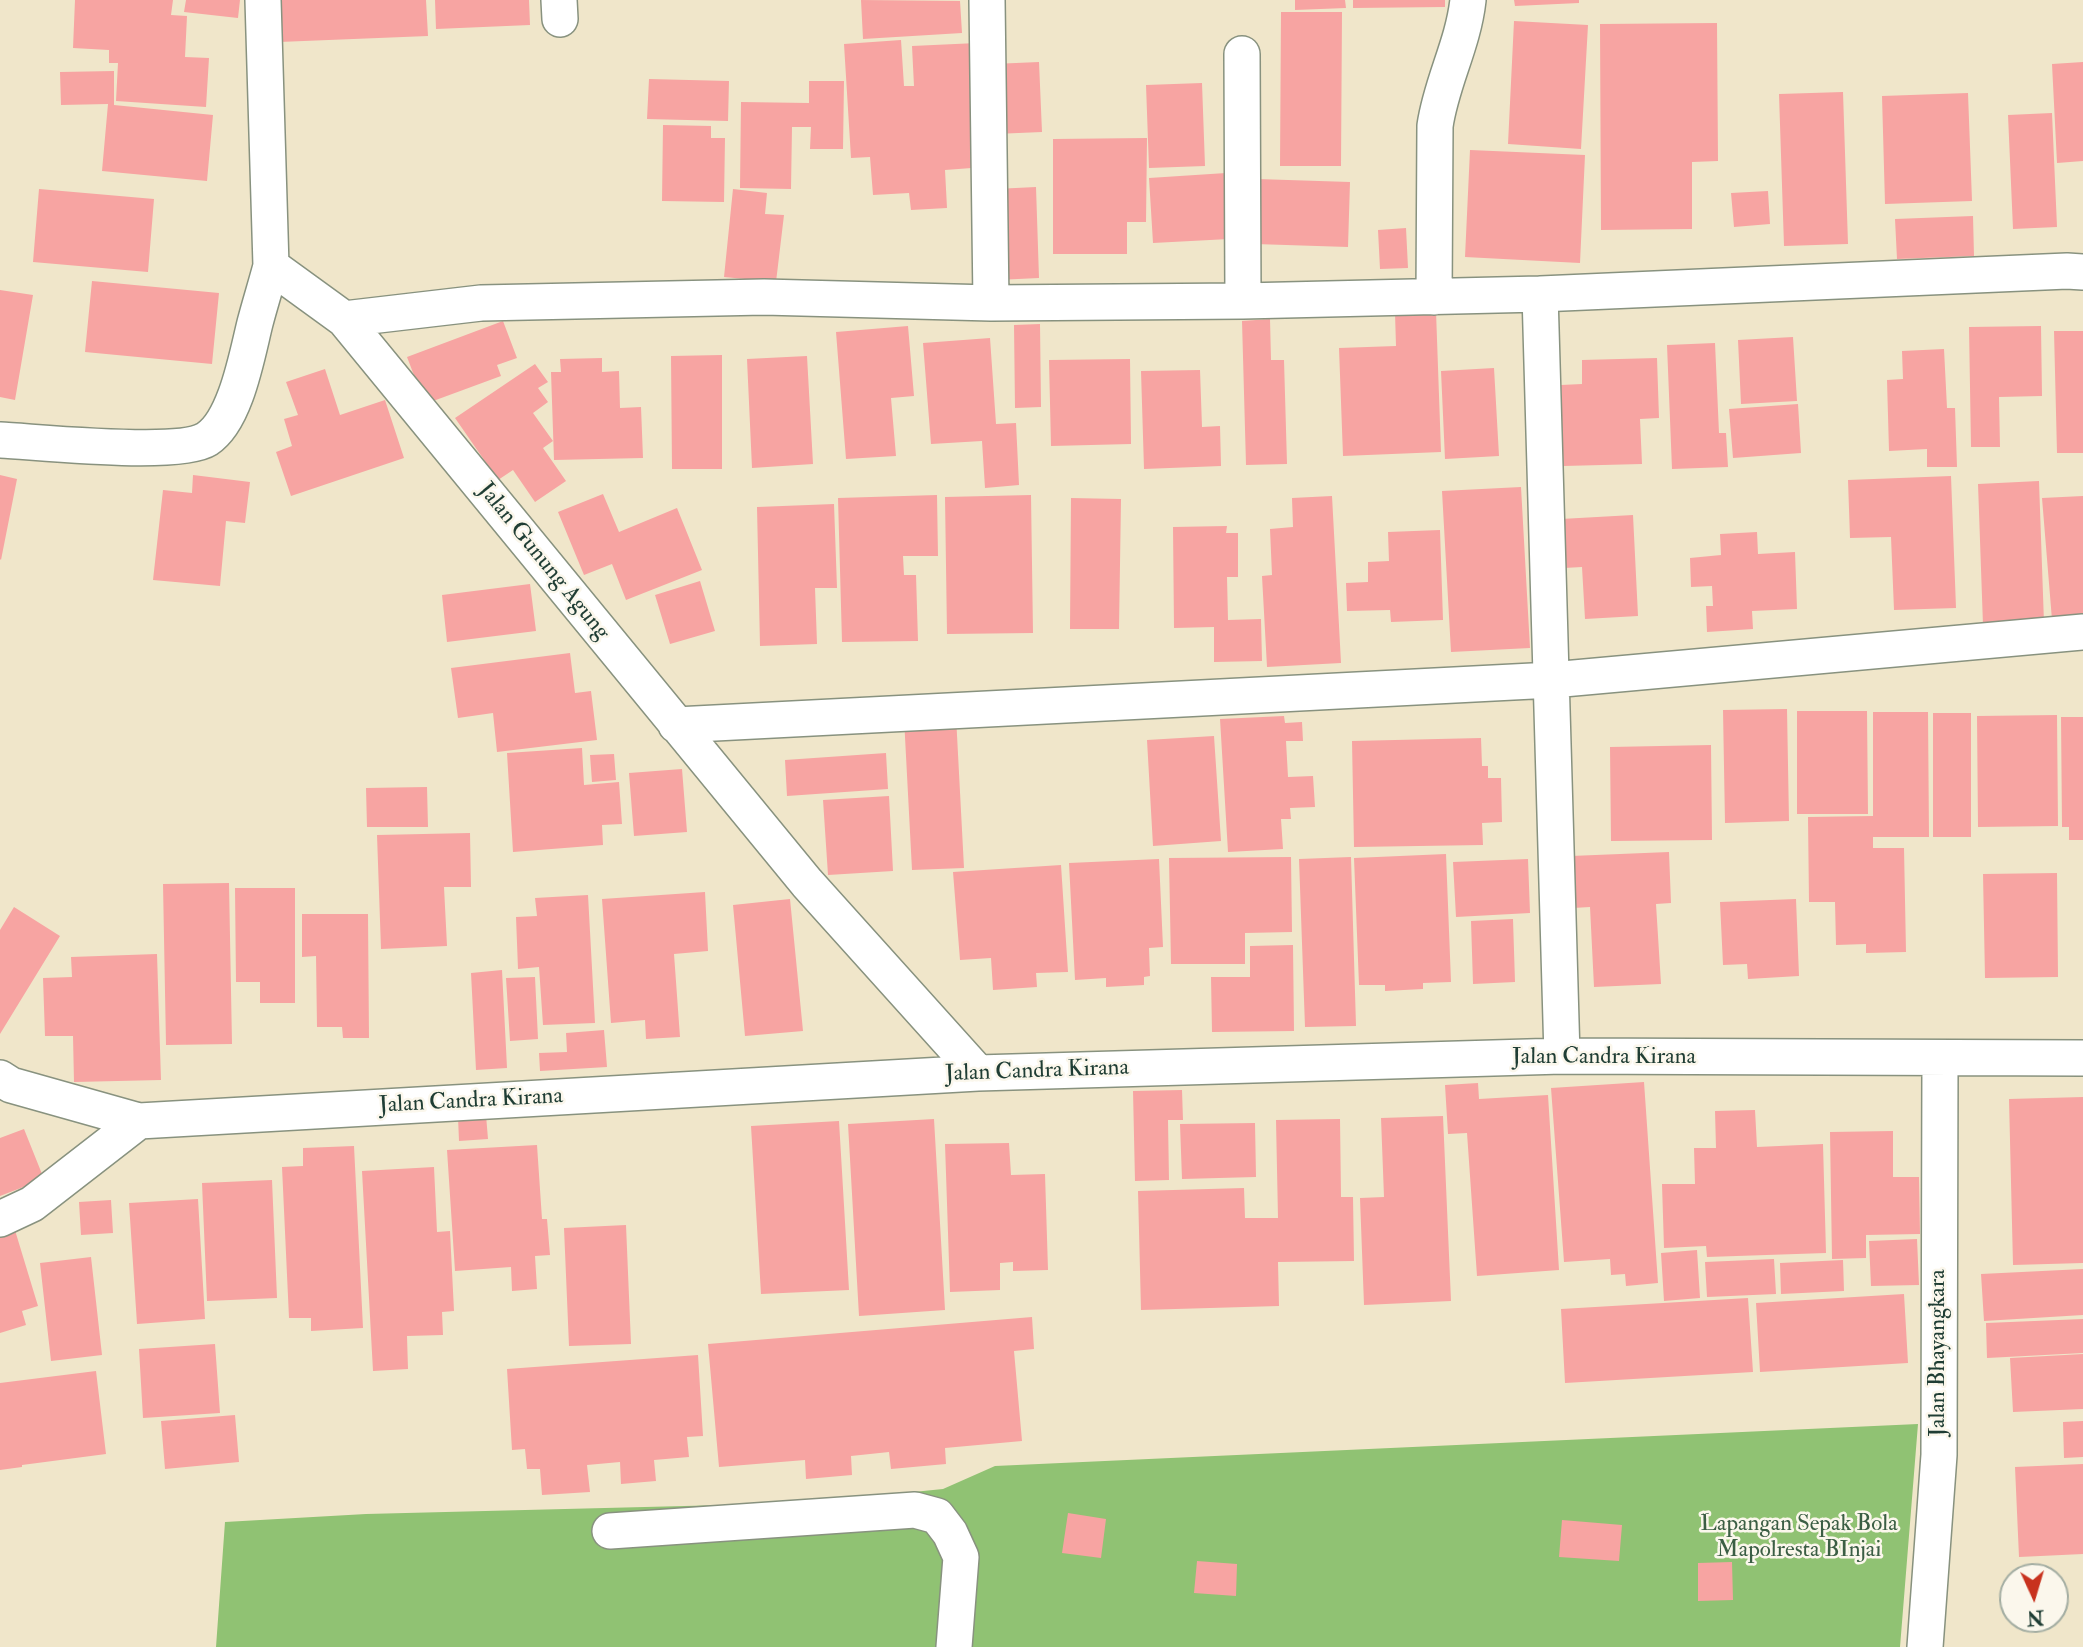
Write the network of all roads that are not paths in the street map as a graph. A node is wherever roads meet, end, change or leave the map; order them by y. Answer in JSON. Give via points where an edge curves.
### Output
{"nodes":[{"id":1,"x":263,"y":0,"type":"edge"},
{"id":2,"x":987,"y":0,"type":"edge"},
{"id":3,"x":1468,"y":0,"type":"edge"},
{"id":4,"x":1242,"y":54,"type":"dead end"},
{"id":5,"x":271,"y":266,"type":"junction"},
{"id":6,"x":2083,"y":272,"type":"edge"},
{"id":7,"x":1540,"y":294,"type":"junction"},
{"id":8,"x":1434,"y":297,"type":"junction"},
{"id":9,"x":1243,"y":301,"type":"junction"},
{"id":10,"x":991,"y":303,"type":"junction"},
{"id":11,"x":344,"y":318,"type":"junction"},
{"id":12,"x":0,"y":440,"type":"edge"},
{"id":13,"x":2083,"y":632,"type":"edge"},
{"id":14,"x":1552,"y":680,"type":"junction"},
{"id":15,"x":676,"y":725,"type":"junction"},
{"id":16,"x":1562,"y":1056,"type":"junction"},
{"id":17,"x":2083,"y":1058,"type":"edge"},
{"id":18,"x":1940,"y":1059,"type":"junction"},
{"id":19,"x":978,"y":1073,"type":"junction"},
{"id":20,"x":0,"y":1078,"type":"edge"},
{"id":21,"x":139,"y":1121,"type":"junction"},
{"id":22,"x":0,"y":1219,"type":"edge"},
{"id":23,"x":610,"y":1531,"type":"dead end"},
{"id":24,"x":954,"y":1647,"type":"edge"},
{"id":25,"x":1925,"y":1647,"type":"edge"}],
"edges":[{"from":1,"to":5,"type":"street"},
{"from":2,"to":10,"type":"street"},
{"from":3,"to":8,"type":"street","via":[[1465,26],[1435,126]]},
{"from":4,"to":9,"type":"street"},
{"from":5,"to":11,"type":"street","name":"Jalan Gunung Agung"},
{"from":5,"to":12,"type":"street","via":[[241,385],[208,438],[190,446],[158,448]]},
{"from":6,"to":7,"type":"street"},
{"from":7,"to":8,"type":"street"},
{"from":7,"to":14,"type":"street"},
{"from":8,"to":9,"type":"street"},
{"from":9,"to":10,"type":"street"},
{"from":10,"to":11,"type":"street","via":[[764,298],[481,303]]},
{"from":11,"to":15,"type":"street","name":"Jalan Gunung Agung"},
{"from":13,"to":14,"type":"street"},
{"from":14,"to":15,"type":"street"},
{"from":14,"to":16,"type":"street"},
{"from":15,"to":19,"type":"street","name":"Jalan Gunung Agung","via":[[807,883]]},
{"from":16,"to":18,"type":"street","name":"Jalan Candra Kirana"},
{"from":16,"to":19,"type":"street","name":"Jalan Candra Kirana"},
{"from":17,"to":18,"type":"street","name":"Jalan Candra Kirana"},
{"from":18,"to":25,"type":"street","name":"Jalan Bhayangkara","via":[[1939,1455]]},
{"from":19,"to":21,"type":"street","name":"Jalan Candra Kirana"},
{"from":20,"to":21,"type":"street","name":"Jalan Candra Kirana","via":[[10,1085]]},
{"from":21,"to":22,"type":"street","via":[[32,1204]]},
{"from":23,"to":24,"type":"street","via":[[915,1510],[937,1516],[961,1557]]}]}
